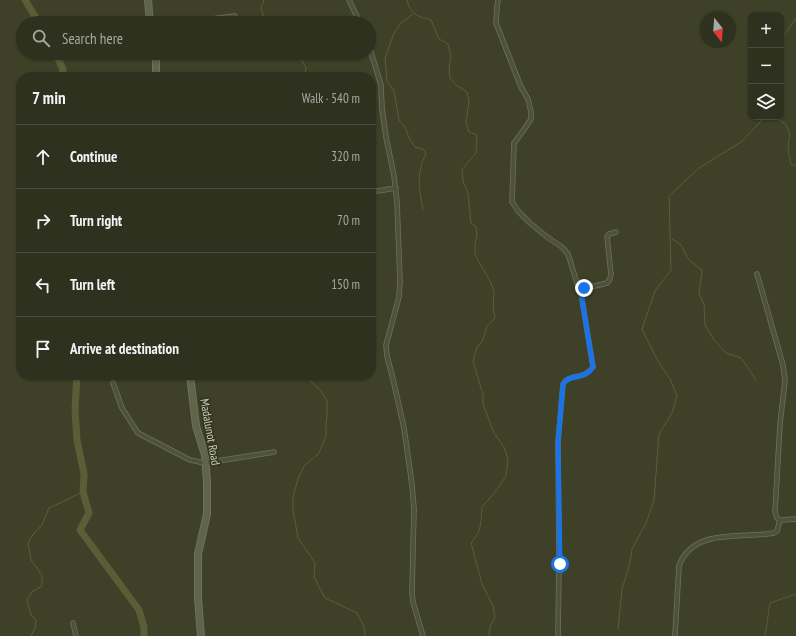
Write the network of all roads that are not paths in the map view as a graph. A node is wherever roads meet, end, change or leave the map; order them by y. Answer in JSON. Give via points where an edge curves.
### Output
{"nodes":[{"id":1,"x":148,"y":0,"type":"edge"},
{"id":2,"x":350,"y":0,"type":"edge"},
{"id":3,"x":498,"y":0,"type":"edge"},
{"id":4,"x":149,"y":16,"type":"edge"},
{"id":5,"x":357,"y":16,"type":"edge"},
{"id":6,"x":156,"y":60,"type":"edge"},
{"id":7,"x":373,"y":60,"type":"edge"},
{"id":8,"x":156,"y":72,"type":"edge"},
{"id":9,"x":396,"y":188,"type":"junction"},
{"id":10,"x":376,"y":191,"type":"edge"},
{"id":11,"x":616,"y":232,"type":"dead end"},
{"id":12,"x":757,"y":274,"type":"dead end"},
{"id":13,"x":580,"y":287,"type":"junction"},
{"id":14,"x":191,"y":380,"type":"edge"},
{"id":15,"x":113,"y":383,"type":"dead end"},
{"id":16,"x":274,"y":452,"type":"dead end"},
{"id":17,"x":205,"y":463,"type":"junction"},
{"id":18,"x":796,"y":519,"type":"edge"},
{"id":19,"x":780,"y":520,"type":"junction"},
{"id":20,"x":73,"y":623,"type":"dead end"},
{"id":21,"x":76,"y":636,"type":"edge"},
{"id":22,"x":201,"y":636,"type":"edge"},
{"id":23,"x":423,"y":636,"type":"edge"},
{"id":24,"x":558,"y":636,"type":"edge"},
{"id":25,"x":675,"y":636,"type":"edge"}],
"edges":[{"from":1,"to":4,"type":"main road"},
{"from":2,"to":5,"type":"street"},
{"from":3,"to":13,"type":"street","via":[[496,23],[531,112],[531,119],[514,143],[512,202],[530,223],[568,254]]},
{"from":6,"to":8,"type":"main road"},
{"from":7,"to":9,"type":"street","via":[[381,85],[386,137]]},
{"from":9,"to":10,"type":"street"},
{"from":9,"to":23,"type":"street","via":[[400,297],[386,345],[404,428],[412,485],[412,592]]},
{"from":11,"to":13,"type":"street","via":[[607,237],[610,279],[607,283]]},
{"from":12,"to":19,"type":"street","via":[[783,365],[785,381],[775,512]]},
{"from":13,"to":24,"type":"street","via":[[593,367],[584,375],[569,378],[563,384],[558,442]]},
{"from":14,"to":17,"type":"main road","name":"Madalunot Road","via":[[196,426]]},
{"from":15,"to":17,"type":"street","via":[[122,408],[138,433],[190,460]]},
{"from":16,"to":17,"type":"street"},
{"from":17,"to":22,"type":"main road","name":"Madalunot Road","via":[[207,514],[198,554]]},
{"from":18,"to":19,"type":"street"},
{"from":19,"to":25,"type":"street","via":[[774,533],[708,539],[689,550],[679,566]]},
{"from":20,"to":21,"type":"street"}]}
